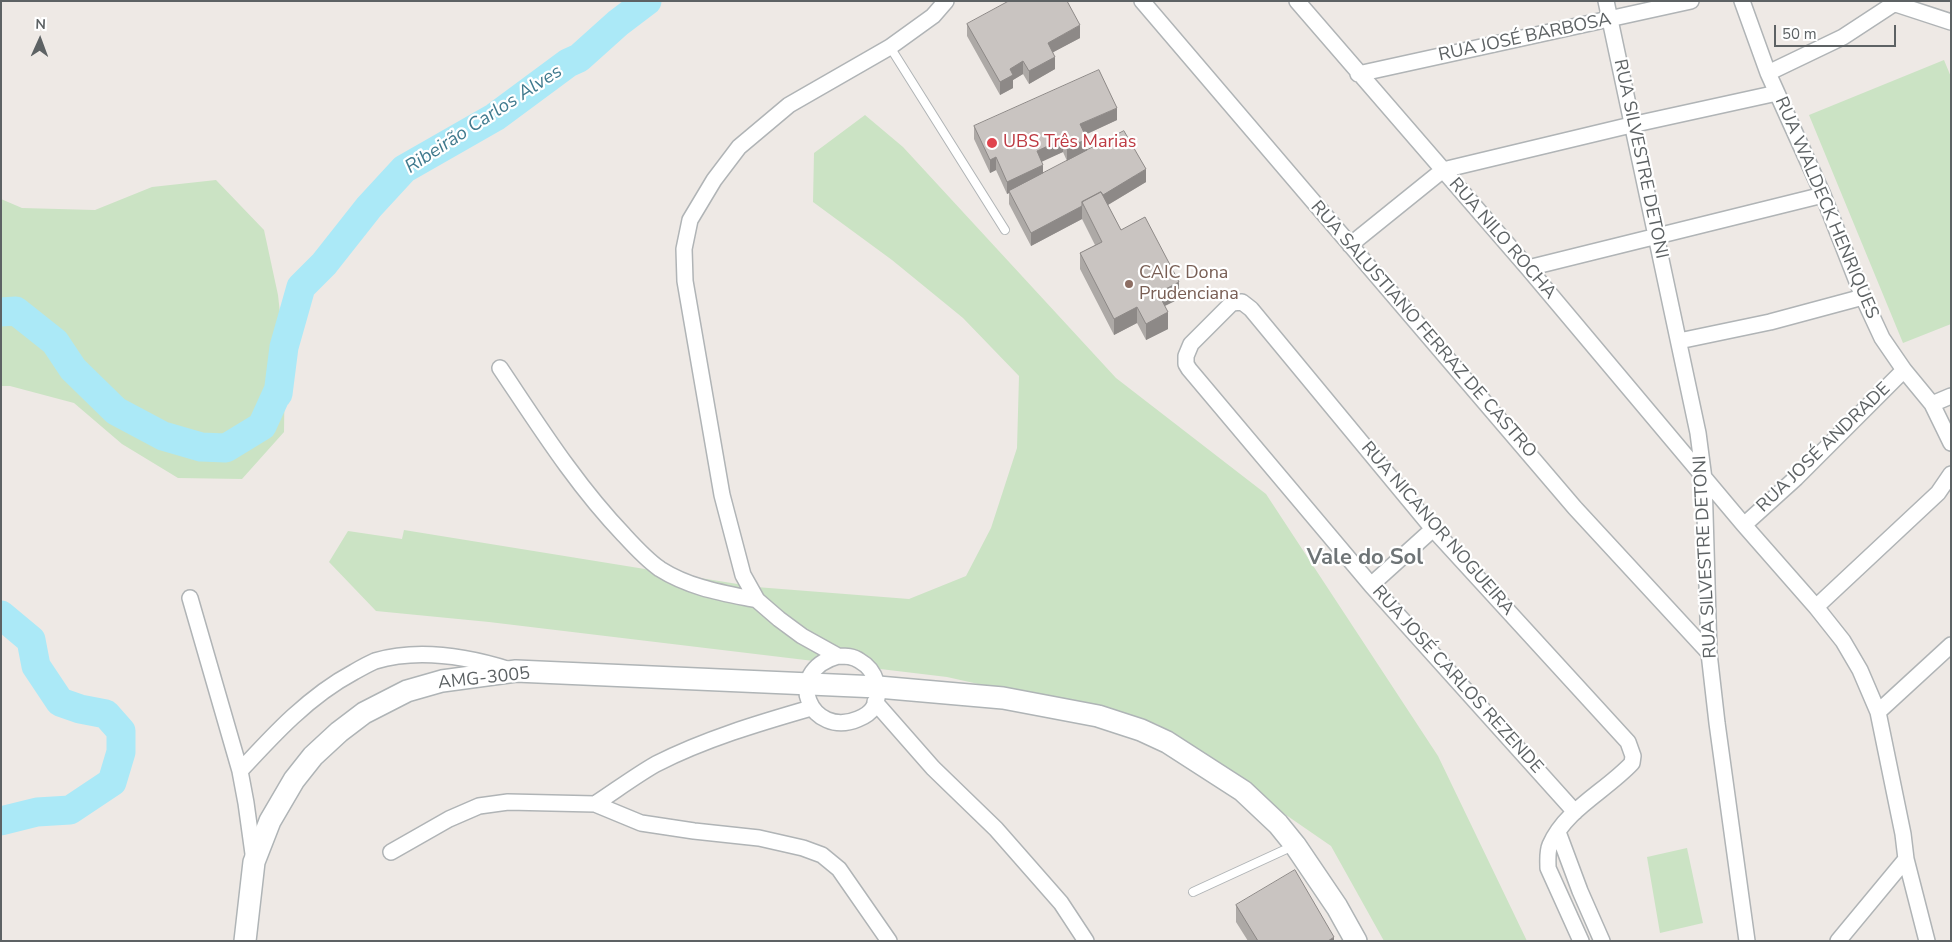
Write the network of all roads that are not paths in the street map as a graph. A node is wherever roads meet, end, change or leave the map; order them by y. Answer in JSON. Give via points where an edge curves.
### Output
{"nodes":[{"id":1,"x":946,"y":1,"type":"edge"},
{"id":2,"x":1142,"y":1,"type":"edge"},
{"id":3,"x":1297,"y":1,"type":"edge"},
{"id":4,"x":1606,"y":1,"type":"edge"},
{"id":5,"x":1691,"y":1,"type":"edge"},
{"id":6,"x":1742,"y":1,"type":"edge"},
{"id":7,"x":1897,"y":2,"type":"edge"},
{"id":8,"x":1610,"y":20,"type":"junction"},
{"id":9,"x":1951,"y":22,"type":"edge"},
{"id":10,"x":890,"y":48,"type":"junction"},
{"id":11,"x":1768,"y":73,"type":"junction"},
{"id":12,"x":1358,"y":74,"type":"junction"},
{"id":13,"x":1777,"y":93,"type":"junction"},
{"id":14,"x":1631,"y":125,"type":"junction"},
{"id":15,"x":1443,"y":170,"type":"junction"},
{"id":16,"x":1823,"y":195,"type":"junction"},
{"id":17,"x":1005,"y":230,"type":"dead end"},
{"id":18,"x":1656,"y":237,"type":"junction"},
{"id":19,"x":1350,"y":245,"type":"junction"},
{"id":20,"x":1528,"y":268,"type":"junction"},
{"id":21,"x":1863,"y":297,"type":"junction"},
{"id":22,"x":1232,"y":303,"type":"joint"},
{"id":23,"x":1679,"y":341,"type":"junction"},
{"id":24,"x":500,"y":368,"type":"dead end"},
{"id":25,"x":1904,"y":370,"type":"junction"},
{"id":26,"x":1951,"y":396,"type":"edge"},
{"id":27,"x":1932,"y":404,"type":"junction"},
{"id":28,"x":1951,"y":443,"type":"edge"},
{"id":29,"x":1951,"y":474,"type":"edge"},
{"id":30,"x":1704,"y":479,"type":"junction"},
{"id":31,"x":1744,"y":526,"type":"junction"},
{"id":32,"x":1433,"y":529,"type":"junction"},
{"id":33,"x":1371,"y":585,"type":"junction"},
{"id":34,"x":190,"y":598,"type":"dead end"},
{"id":35,"x":757,"y":600,"type":"junction"},
{"id":36,"x":1816,"y":607,"type":"junction"},
{"id":37,"x":1951,"y":645,"type":"edge"},
{"id":38,"x":1709,"y":653,"type":"junction"},
{"id":39,"x":838,"y":656,"type":"junction"},
{"id":40,"x":516,"y":672,"type":"junction"},
{"id":41,"x":808,"y":684,"type":"junction"},
{"id":42,"x":877,"y":694,"type":"junction"},
{"id":43,"x":811,"y":708,"type":"junction"},
{"id":44,"x":1878,"y":712,"type":"junction"},
{"id":45,"x":240,"y":771,"type":"junction"},
{"id":46,"x":595,"y":804,"type":"junction"},
{"id":47,"x":1575,"y":812,"type":"junction"},
{"id":48,"x":1558,"y":832,"type":"junction"},
{"id":49,"x":1295,"y":845,"type":"junction"},
{"id":50,"x":391,"y":852,"type":"dead end"},
{"id":51,"x":1906,"y":859,"type":"junction"},
{"id":52,"x":254,"y":862,"type":"junction"},
{"id":53,"x":1193,"y":892,"type":"dead end"},
{"id":54,"x":245,"y":941,"type":"edge"},
{"id":55,"x":889,"y":941,"type":"edge"},
{"id":56,"x":1086,"y":941,"type":"edge"},
{"id":57,"x":1356,"y":941,"type":"edge"},
{"id":58,"x":1581,"y":941,"type":"edge"},
{"id":59,"x":1602,"y":941,"type":"edge"},
{"id":60,"x":1747,"y":941,"type":"edge"},
{"id":61,"x":1838,"y":941,"type":"edge"},
{"id":62,"x":1926,"y":941,"type":"edge"}],
"edges":[{"from":1,"to":10,"type":"street"},
{"from":2,"to":19,"type":"street","name":"RUA SALUSTIANO FERRAZ DE CASTRO"},
{"from":3,"to":12,"type":"street","name":"RUA NILO ROCHA"},
{"from":4,"to":8,"type":"street","name":"RUA SILVESTRE DETONI"},
{"from":5,"to":8,"type":"street","name":"RUA JOSÉ BARBOSA"},
{"from":6,"to":11,"type":"street","name":"RUA WALDECK HENRIQUES"},
{"from":7,"to":9,"type":"street"},
{"from":7,"to":11,"type":"street","via":[[1843,37]]},
{"from":8,"to":12,"type":"street","name":"RUA JOSÉ BARBOSA"},
{"from":8,"to":14,"type":"street","name":"RUA SILVESTRE DETONI"},
{"from":10,"to":17,"type":"lane"},
{"from":10,"to":35,"type":"street","via":[[789,105],[739,147],[690,220],[684,249],[685,281],[722,495],[743,574]]},
{"from":11,"to":13,"type":"street","name":"RUA WALDECK HENRIQUES"},
{"from":12,"to":15,"type":"street","name":"RUA NILO ROCHA"},
{"from":13,"to":14,"type":"street"},
{"from":13,"to":16,"type":"street","name":"RUA WALDECK HENRIQUES"},
{"from":14,"to":15,"type":"street"},
{"from":14,"to":18,"type":"street","name":"RUA SILVESTRE DETONI"},
{"from":15,"to":19,"type":"street"},
{"from":15,"to":20,"type":"street","name":"RUA NILO ROCHA"},
{"from":16,"to":18,"type":"street"},
{"from":16,"to":21,"type":"street","name":"RUA WALDECK HENRIQUES"},
{"from":18,"to":20,"type":"street"},
{"from":18,"to":23,"type":"street","name":"RUA SILVESTRE DETONI"},
{"from":19,"to":38,"type":"street","name":"RUA SALUSTIANO FERRAZ DE CASTRO","via":[[1575,508]]},
{"from":20,"to":30,"type":"street","name":"RUA NILO ROCHA"},
{"from":21,"to":23,"type":"street","via":[[1770,322]]},
{"from":21,"to":25,"type":"street","name":"RUA WALDECK HENRIQUES","via":[[1882,338]]},
{"from":22,"to":32,"type":"street","name":"RUA NICANOR NOGUEIRA","via":[[1242,302],[1251,309]]},
{"from":22,"to":33,"type":"street","name":"RUA JOSÉ CARLOS REZENDE","via":[[1191,344],[1186,364]]},
{"from":23,"to":30,"type":"street","name":"RUA SILVESTRE DETONI"},
{"from":24,"to":35,"type":"street","via":[[561,459],[603,513],[636,548],[681,580],[705,590]]},
{"from":25,"to":27,"type":"street","name":"RUA WALDECK HENRIQUES"},
{"from":25,"to":31,"type":"street","name":"RUA JOSÉ ANDRADE"},
{"from":26,"to":27,"type":"street"},
{"from":27,"to":28,"type":"street","name":"RUA WALDECK HENRIQUES"},
{"from":29,"to":36,"type":"street","via":[[1938,492]]},
{"from":30,"to":31,"type":"street","name":"RUA NILO ROCHA"},
{"from":30,"to":38,"type":"street","name":"RUA SILVESTRE DETONI"},
{"from":31,"to":36,"type":"street","name":"RUA NILO ROCHA"},
{"from":32,"to":33,"type":"street"},
{"from":32,"to":47,"type":"street","name":"RUA NICANOR NOGUEIRA","via":[[1628,742],[1632,763]]},
{"from":33,"to":47,"type":"street","name":"RUA JOSÉ CARLOS REZENDE"},
{"from":34,"to":45,"type":"street"},
{"from":35,"to":39,"type":"street","via":[[802,636]]},
{"from":36,"to":44,"type":"street","name":"RUA NILO ROCHA","via":[[1843,641]]},
{"from":37,"to":44,"type":"street"},
{"from":38,"to":60,"type":"street","name":"RUA SILVESTRE DETONI"},
{"from":39,"to":41,"type":"street","via":[[817,666]]},
{"from":39,"to":42,"type":"street","via":[[850,656],[869,668]]},
{"from":40,"to":41,"type":"main road","name":"AMG-3005"},
{"from":40,"to":45,"type":"street","via":[[481,661],[445,655],[398,656],[373,662],[334,683],[295,714]]},
{"from":40,"to":52,"type":"main road","name":"AMG-3005","via":[[442,681],[407,691],[364,713],[338,732],[294,780],[270,821]]},
{"from":41,"to":42,"type":"main road","name":"AMG-3005"},
{"from":41,"to":43,"type":"street","via":[[807,697]]},
{"from":42,"to":43,"type":"street","via":[[872,709],[865,716],[848,722],[826,719]]},
{"from":42,"to":49,"type":"main road","name":"AMG-3005","via":[[1003,698],[1098,716],[1141,730],[1166,742],[1243,791]]},
{"from":42,"to":56,"type":"street","via":[[932,768],[1022,858],[1061,903]]},
{"from":43,"to":46,"type":"street","via":[[702,744],[656,765]]},
{"from":44,"to":51,"type":"street","name":"RUA NILO ROCHA"},
{"from":45,"to":52,"type":"street"},
{"from":46,"to":50,"type":"street","via":[[508,802],[479,806]]},
{"from":46,"to":55,"type":"street","via":[[641,822],[759,838],[822,855],[839,869]]},
{"from":47,"to":48,"type":"street"},
{"from":48,"to":58,"type":"street","via":[[1549,846],[1548,868]]},
{"from":48,"to":59,"type":"street"},
{"from":49,"to":53,"type":"lane"},
{"from":49,"to":57,"type":"main road","name":"AMG-3005"},
{"from":51,"to":61,"type":"street"},
{"from":51,"to":62,"type":"street","name":"RUA NILO ROCHA"},
{"from":52,"to":54,"type":"main road","name":"AMG-3005"}]}
